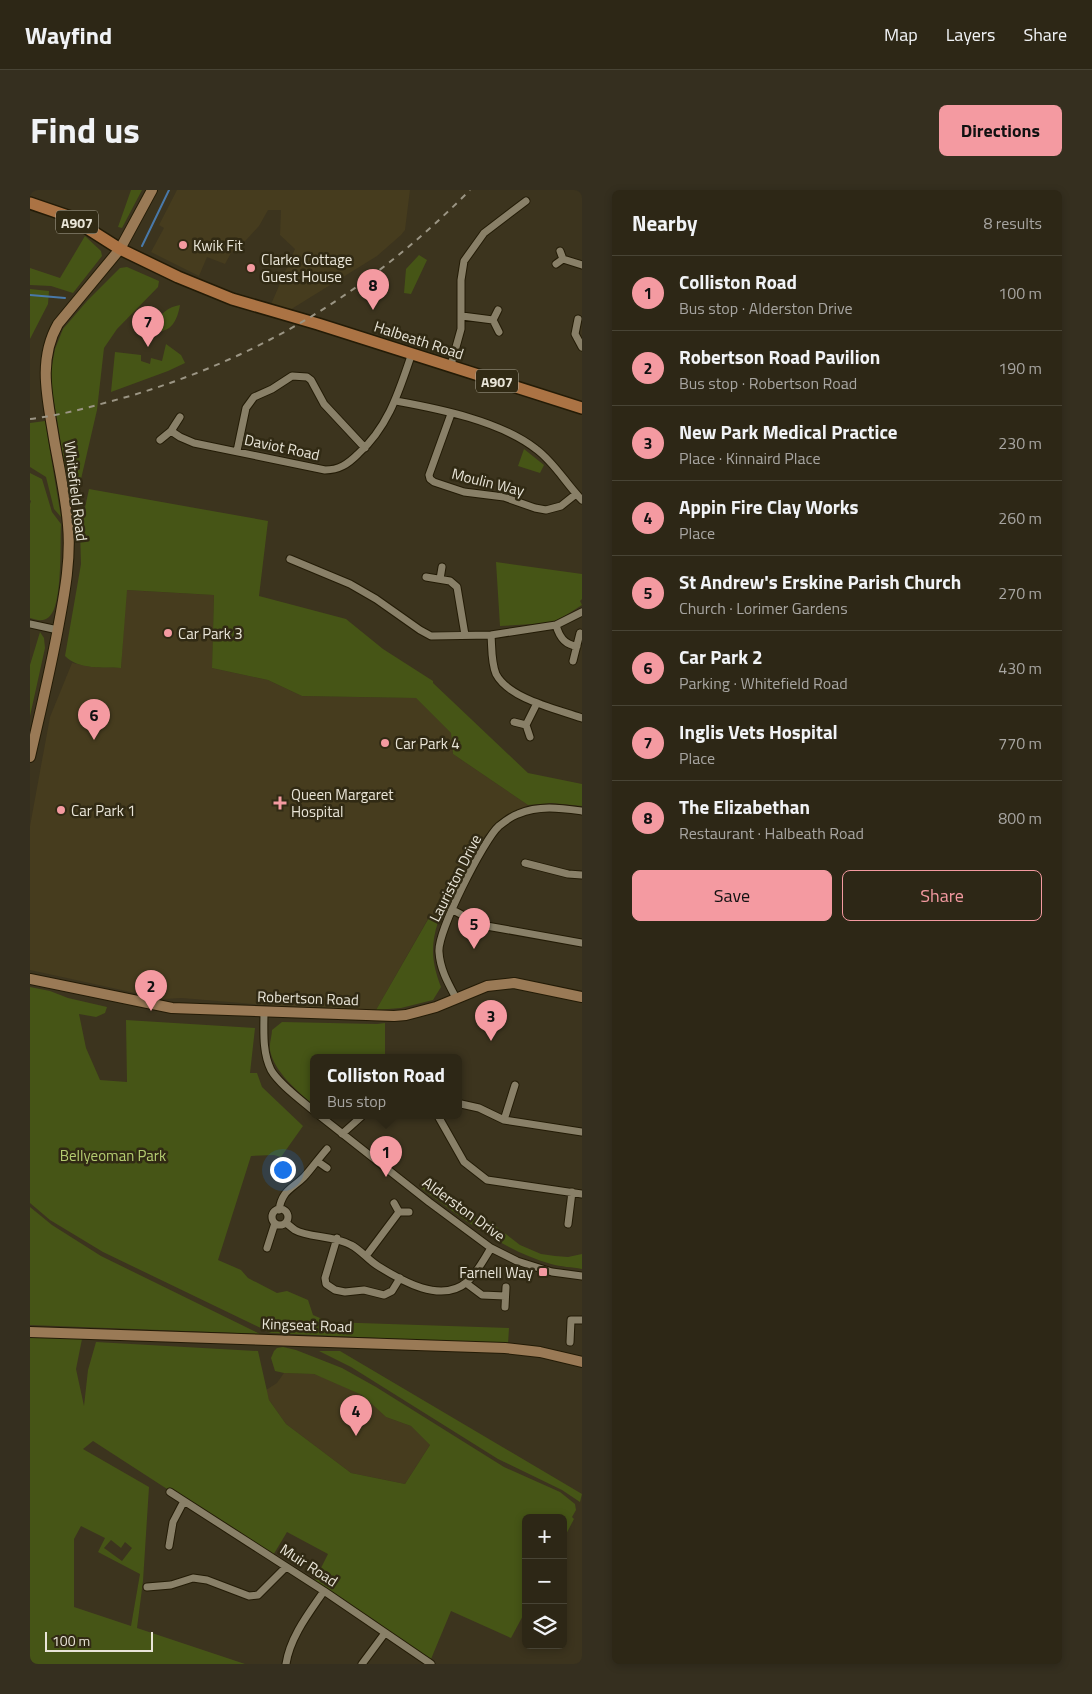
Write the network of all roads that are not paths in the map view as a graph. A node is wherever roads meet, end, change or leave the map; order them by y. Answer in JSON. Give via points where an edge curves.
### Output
{"nodes":[{"id":1,"x":152,"y":190,"type":"edge"},
{"id":2,"x":526,"y":201,"type":"dead end"},
{"id":3,"x":30,"y":203,"type":"edge"},
{"id":4,"x":120,"y":249,"type":"junction"},
{"id":5,"x":560,"y":251,"type":"dead end"},
{"id":6,"x":563,"y":259,"type":"junction"},
{"id":7,"x":556,"y":264,"type":"dead end"},
{"id":8,"x":582,"y":265,"type":"edge"},
{"id":9,"x":498,"y":310,"type":"dead end"},
{"id":10,"x":462,"y":316,"type":"junction"},
{"id":11,"x":578,"y":319,"type":"dead end"},
{"id":12,"x":493,"y":320,"type":"junction"},
{"id":13,"x":499,"y":332,"type":"dead end"},
{"id":14,"x":582,"y":347,"type":"edge"},
{"id":15,"x":412,"y":353,"type":"junction"},
{"id":16,"x":451,"y":366,"type":"junction"},
{"id":17,"x":396,"y":401,"type":"junction"},
{"id":18,"x":582,"y":408,"type":"edge"},
{"id":19,"x":451,"y":414,"type":"junction"},
{"id":20,"x":180,"y":418,"type":"dead end"},
{"id":21,"x":171,"y":431,"type":"junction"},
{"id":22,"x":160,"y":440,"type":"dead end"},
{"id":23,"x":365,"y":448,"type":"junction"},
{"id":24,"x":237,"y":451,"type":"junction"},
{"id":25,"x":576,"y":494,"type":"junction"},
{"id":26,"x":582,"y":500,"type":"edge"},
{"id":27,"x":290,"y":560,"type":"dead end"},
{"id":28,"x":442,"y":567,"type":"dead end"},
{"id":29,"x":426,"y":577,"type":"dead end"},
{"id":30,"x":440,"y":579,"type":"junction"},
{"id":31,"x":582,"y":612,"type":"edge"},
{"id":32,"x":30,"y":624,"type":"edge"},
{"id":33,"x":556,"y":625,"type":"junction"},
{"id":34,"x":58,"y":630,"type":"junction"},
{"id":35,"x":580,"y":633,"type":"dead end"},
{"id":36,"x":465,"y":635,"type":"junction"},
{"id":37,"x":492,"y":635,"type":"junction"},
{"id":38,"x":576,"y":646,"type":"junction"},
{"id":39,"x":573,"y":661,"type":"dead end"},
{"id":40,"x":537,"y":703,"type":"junction"},
{"id":41,"x":582,"y":718,"type":"edge"},
{"id":42,"x":514,"y":722,"type":"dead end"},
{"id":43,"x":526,"y":725,"type":"junction"},
{"id":44,"x":530,"y":738,"type":"dead end"},
{"id":45,"x":30,"y":757,"type":"edge"},
{"id":46,"x":582,"y":811,"type":"edge"},
{"id":47,"x":525,"y":863,"type":"dead end"},
{"id":48,"x":582,"y":875,"type":"edge"},
{"id":49,"x":451,"y":910,"type":"junction"},
{"id":50,"x":582,"y":943,"type":"edge"},
{"id":51,"x":30,"y":979,"type":"edge"},
{"id":52,"x":582,"y":997,"type":"edge"},
{"id":53,"x":456,"y":998,"type":"junction"},
{"id":54,"x":264,"y":1011,"type":"junction"},
{"id":55,"x":515,"y":1085,"type":"dead end"},
{"id":56,"x":462,"y":1104,"type":"edge"},
{"id":57,"x":310,"y":1107,"type":"edge"},
{"id":58,"x":324,"y":1119,"type":"edge"},
{"id":59,"x":359,"y":1119,"type":"edge"},
{"id":60,"x":440,"y":1119,"type":"edge"},
{"id":61,"x":504,"y":1120,"type":"junction"},
{"id":62,"x":582,"y":1132,"type":"edge"},
{"id":63,"x":342,"y":1134,"type":"junction"},
{"id":64,"x":327,"y":1149,"type":"dead end"},
{"id":65,"x":317,"y":1161,"type":"junction"},
{"id":66,"x":327,"y":1168,"type":"dead end"},
{"id":67,"x":572,"y":1192,"type":"junction"},
{"id":68,"x":582,"y":1194,"type":"edge"},
{"id":69,"x":394,"y":1203,"type":"dead end"},
{"id":70,"x":279,"y":1210,"type":"junction"},
{"id":71,"x":399,"y":1212,"type":"junction"},
{"id":72,"x":409,"y":1212,"type":"dead end"},
{"id":73,"x":275,"y":1223,"type":"junction"},
{"id":74,"x":286,"y":1223,"type":"junction"},
{"id":75,"x":568,"y":1224,"type":"dead end"},
{"id":76,"x":337,"y":1238,"type":"junction"},
{"id":77,"x":268,"y":1248,"type":"dead end"},
{"id":78,"x":492,"y":1248,"type":"junction"},
{"id":79,"x":366,"y":1256,"type":"junction"},
{"id":80,"x":582,"y":1276,"type":"edge"},
{"id":81,"x":400,"y":1278,"type":"junction"},
{"id":82,"x":466,"y":1283,"type":"junction"},
{"id":83,"x":506,"y":1287,"type":"dead end"},
{"id":84,"x":505,"y":1296,"type":"junction"},
{"id":85,"x":505,"y":1307,"type":"dead end"},
{"id":86,"x":582,"y":1320,"type":"edge"},
{"id":87,"x":30,"y":1332,"type":"edge"},
{"id":88,"x":570,"y":1342,"type":"dead end"},
{"id":89,"x":582,"y":1362,"type":"edge"},
{"id":90,"x":170,"y":1492,"type":"dead end"},
{"id":91,"x":184,"y":1501,"type":"junction"},
{"id":92,"x":169,"y":1546,"type":"dead end"},
{"id":93,"x":286,"y":1567,"type":"junction"},
{"id":94,"x":147,"y":1587,"type":"dead end"},
{"id":95,"x":324,"y":1591,"type":"junction"},
{"id":96,"x":386,"y":1632,"type":"junction"},
{"id":97,"x":286,"y":1664,"type":"edge"},
{"id":98,"x":362,"y":1664,"type":"edge"},
{"id":99,"x":431,"y":1664,"type":"edge"}],
"edges":[{"from":1,"to":4,"type":"street","name":"Whitefield Road"},
{"from":2,"to":10,"type":"street","via":[[484,233],[464,261]]},
{"from":3,"to":4,"type":"main road","name":"Halbeath Road","number":"A907","via":[[68,216]]},
{"from":4,"to":15,"type":"main road","name":"Halbeath Road","number":"A907","via":[[232,299]]},
{"from":4,"to":34,"type":"street","name":"Whitefield Road","via":[[58,324],[46,354],[46,387],[68,525],[67,573]]},
{"from":5,"to":6,"type":"street"},
{"from":6,"to":7,"type":"street"},
{"from":6,"to":8,"type":"street"},
{"from":9,"to":12,"type":"street"},
{"from":10,"to":12,"type":"street"},
{"from":10,"to":16,"type":"street"},
{"from":11,"to":14,"type":"street","via":[[576,334]]},
{"from":12,"to":13,"type":"street"},
{"from":15,"to":16,"type":"main road","name":"Halbeath Road","number":"A907"},
{"from":15,"to":17,"type":"street","name":"Daviot Road"},
{"from":16,"to":18,"type":"main road","name":"Halbeath Road","number":"A907"},
{"from":17,"to":19,"type":"street"},
{"from":17,"to":23,"type":"street","name":"Daviot Road","via":[[383,426]]},
{"from":19,"to":25,"type":"street","via":[[504,430],[522,440],[550,462]]},
{"from":19,"to":25,"type":"street","name":"Moulin Way","via":[[430,475],[434,482],[546,510],[561,506]]},
{"from":20,"to":21,"type":"street"},
{"from":21,"to":22,"type":"street"},
{"from":21,"to":24,"type":"street","name":"Daviot Road","via":[[194,443]]},
{"from":23,"to":24,"type":"street","name":"Daviot Road","via":[[341,468],[331,470]]},
{"from":23,"to":24,"type":"street","via":[[324,404],[311,380],[292,376],[254,397],[246,408]]},
{"from":25,"to":26,"type":"street"},
{"from":27,"to":36,"type":"street","via":[[350,584],[431,636]]},
{"from":28,"to":30,"type":"street"},
{"from":29,"to":30,"type":"street"},
{"from":30,"to":36,"type":"street","via":[[457,587]]},
{"from":31,"to":33,"type":"street"},
{"from":32,"to":34,"type":"street"},
{"from":33,"to":37,"type":"street"},
{"from":33,"to":38,"type":"street","via":[[559,636],[570,646]]},
{"from":34,"to":45,"type":"street","name":"Whitefield Road"},
{"from":35,"to":38,"type":"street"},
{"from":36,"to":37,"type":"street"},
{"from":37,"to":40,"type":"street","via":[[496,674],[512,691]]},
{"from":38,"to":39,"type":"street"},
{"from":40,"to":41,"type":"street"},
{"from":40,"to":43,"type":"street"},
{"from":42,"to":43,"type":"street"},
{"from":43,"to":44,"type":"street"},
{"from":46,"to":49,"type":"street","name":"Lauriston Drive","via":[[547,807],[518,814],[498,826]]},
{"from":47,"to":48,"type":"street"},
{"from":49,"to":50,"type":"street","via":[[481,925]]},
{"from":49,"to":53,"type":"street","name":"Lauriston Drive","via":[[438,950],[442,969]]},
{"from":51,"to":54,"type":"street","name":"Robertson Road","via":[[172,1008]]},
{"from":52,"to":53,"type":"street","name":"Robertson Road","via":[[514,984],[487,986]]},
{"from":53,"to":54,"type":"street","name":"Robertson Road","via":[[436,1007],[394,1016]]},
{"from":54,"to":57,"type":"street","via":[[264,1046],[271,1070]]},
{"from":55,"to":61,"type":"street"},
{"from":56,"to":61,"type":"street"},
{"from":58,"to":63,"type":"street","name":"Alderston Drive"},
{"from":59,"to":63,"type":"street"},
{"from":60,"to":67,"type":"street","via":[[464,1162],[487,1180]]},
{"from":61,"to":62,"type":"street"},
{"from":63,"to":78,"type":"street","name":"Alderston Drive"},
{"from":64,"to":65,"type":"street"},
{"from":65,"to":66,"type":"street"},
{"from":65,"to":70,"type":"street","via":[[282,1197]]},
{"from":67,"to":68,"type":"street"},
{"from":67,"to":75,"type":"street"},
{"from":69,"to":71,"type":"street"},
{"from":70,"to":73,"type":"street","via":[[273,1214]]},
{"from":70,"to":74,"type":"street","via":[[287,1214]]},
{"from":71,"to":72,"type":"street"},
{"from":71,"to":79,"type":"street"},
{"from":73,"to":74,"type":"street"},
{"from":73,"to":77,"type":"street"},
{"from":74,"to":76,"type":"street","via":[[296,1231]]},
{"from":76,"to":79,"type":"street"},
{"from":76,"to":81,"type":"street","via":[[325,1278],[326,1284],[335,1290],[364,1290],[384,1295],[392,1291]]},
{"from":78,"to":80,"type":"street","name":"Alderston Drive","via":[[526,1264]]},
{"from":78,"to":82,"type":"street"},
{"from":79,"to":81,"type":"street"},
{"from":81,"to":82,"type":"street","via":[[439,1291]]},
{"from":82,"to":84,"type":"street","via":[[482,1295]]},
{"from":83,"to":84,"type":"street"},
{"from":84,"to":85,"type":"street"},
{"from":86,"to":88,"type":"street","via":[[572,1320]]},
{"from":87,"to":89,"type":"street","name":"Kingseat Road","via":[[505,1348]]},
{"from":90,"to":91,"type":"street","name":"Muir Road"},
{"from":91,"to":92,"type":"street","via":[[173,1522]]},
{"from":91,"to":93,"type":"street","name":"Muir Road"},
{"from":93,"to":94,"type":"street","via":[[258,1596],[193,1578]]},
{"from":93,"to":95,"type":"street","name":"Muir Road"},
{"from":95,"to":96,"type":"street","name":"Muir Road"},
{"from":95,"to":97,"type":"street","via":[[301,1625]]},
{"from":96,"to":98,"type":"street"},
{"from":96,"to":99,"type":"street","name":"Muir Road"}]}
